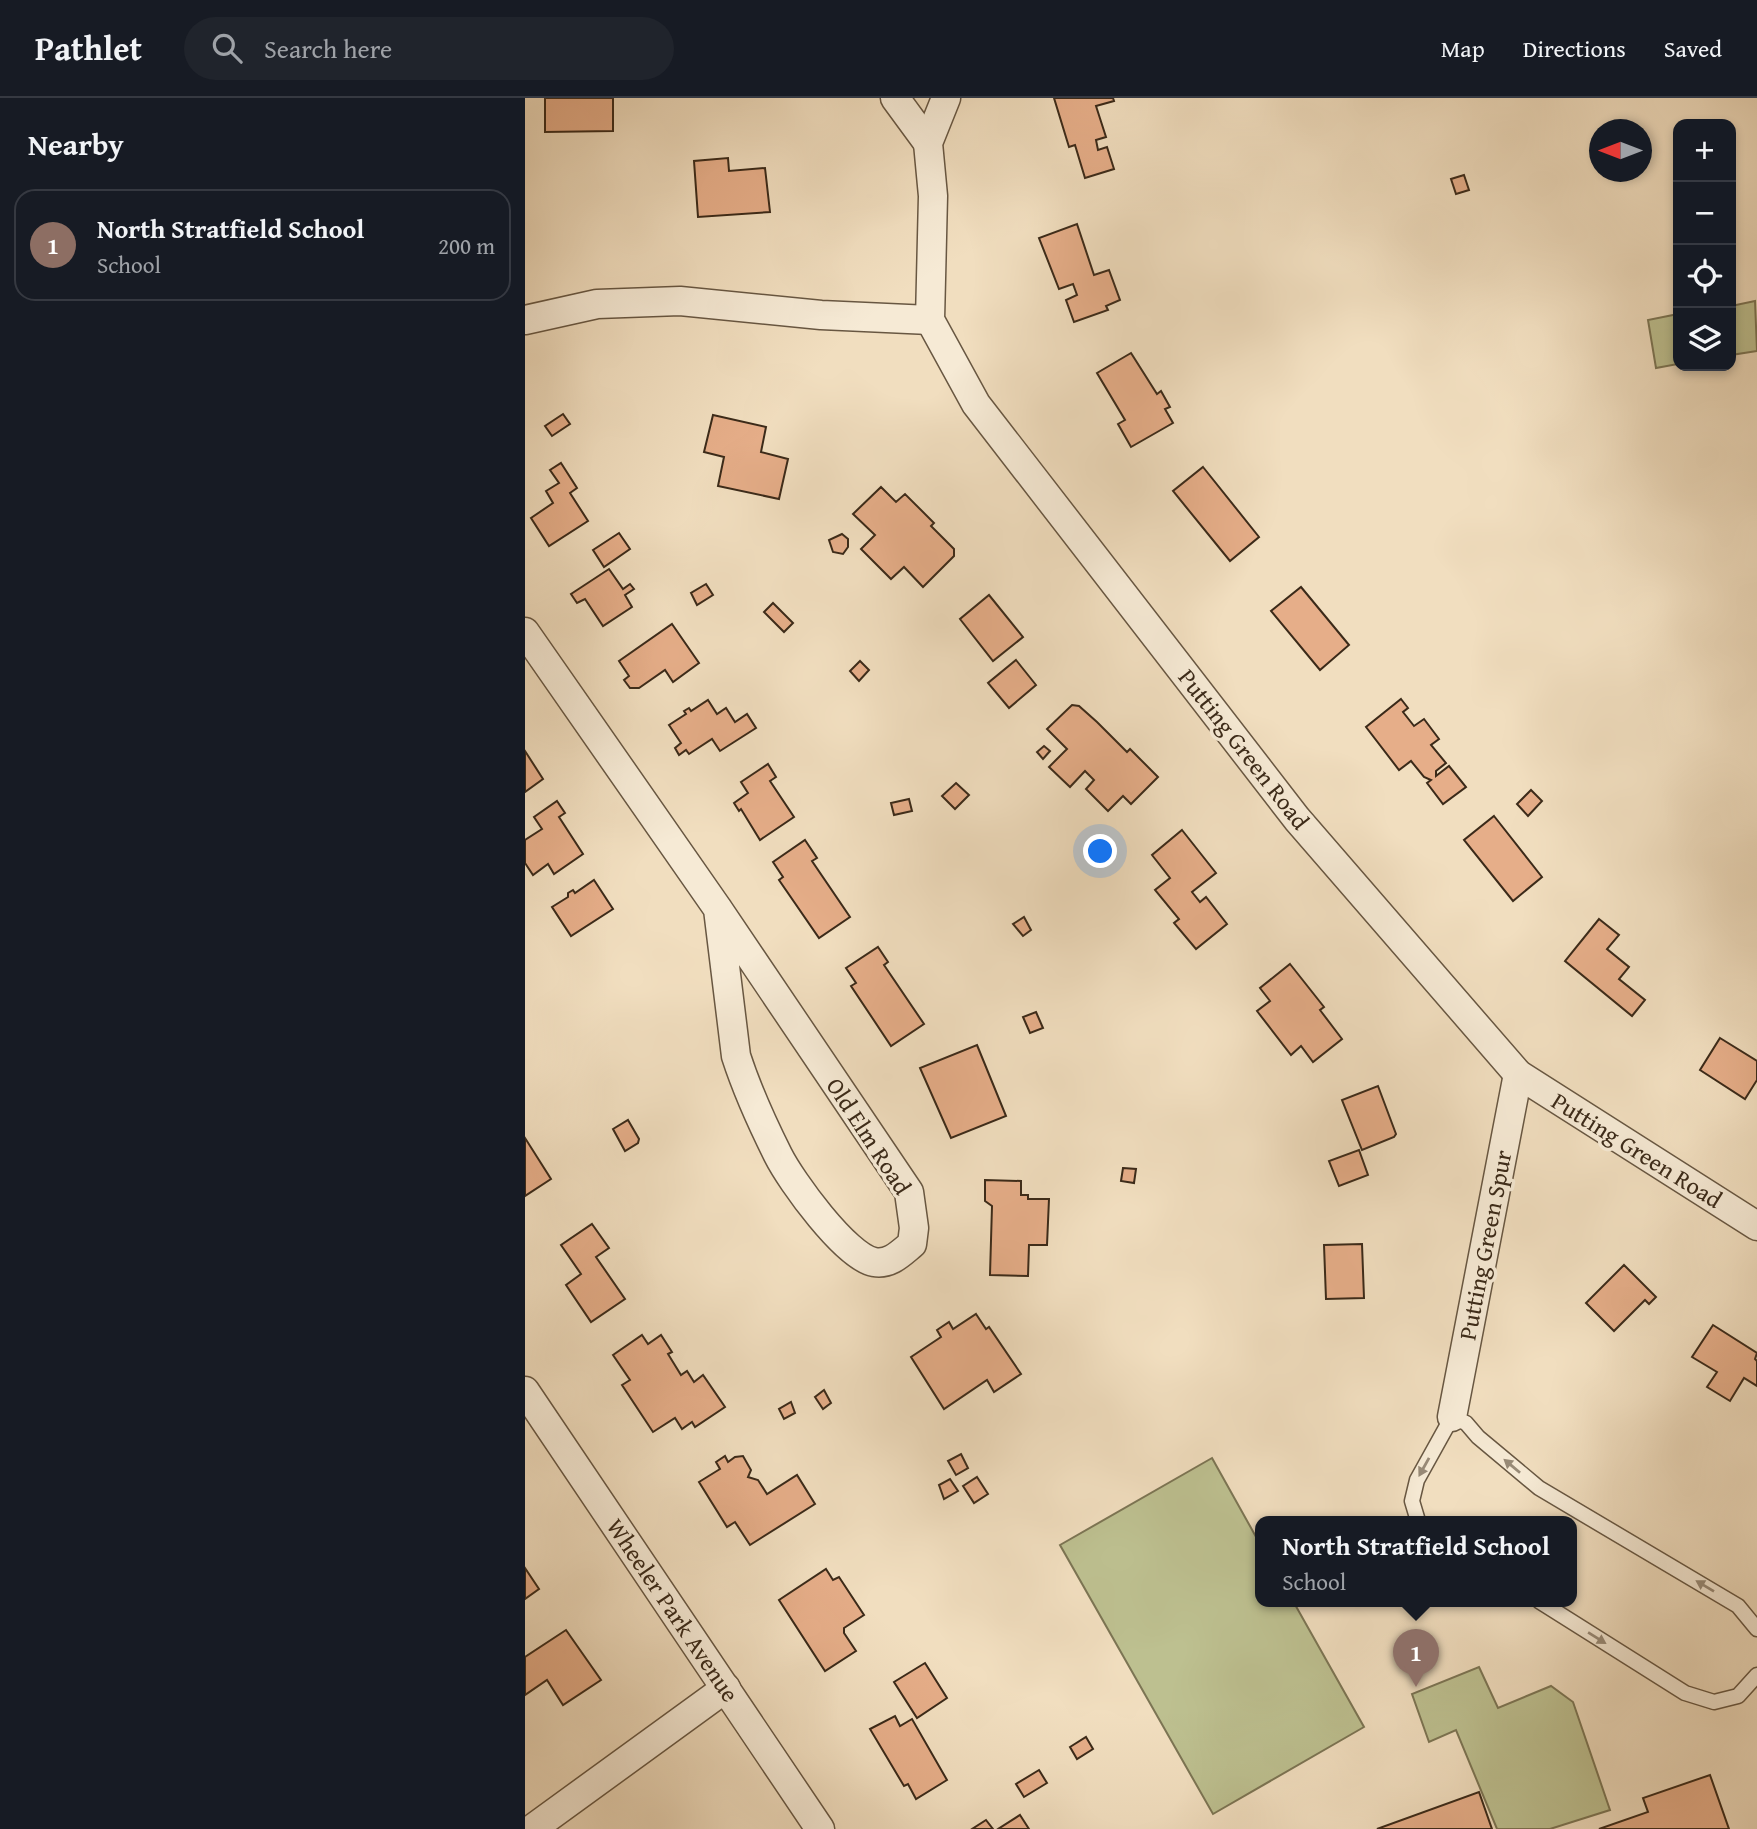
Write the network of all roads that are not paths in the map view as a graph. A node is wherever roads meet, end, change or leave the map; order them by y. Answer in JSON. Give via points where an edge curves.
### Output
{"nodes":[{"id":1,"x":895,"y":98,"type":"edge"},
{"id":2,"x":946,"y":98,"type":"edge"},
{"id":3,"x":928,"y":144,"type":"junction"},
{"id":4,"x":525,"y":320,"type":"edge"},
{"id":5,"x":930,"y":320,"type":"junction"},
{"id":6,"x":525,"y":632,"type":"edge"},
{"id":7,"x":718,"y":909,"type":"junction"},
{"id":8,"x":1518,"y":1074,"type":"junction"},
{"id":9,"x":1757,"y":1226,"type":"edge"},
{"id":10,"x":525,"y":1391,"type":"edge"},
{"id":11,"x":1452,"y":1417,"type":"junction"},
{"id":12,"x":1416,"y":1516,"type":"edge"},
{"id":13,"x":1549,"y":1607,"type":"edge"},
{"id":14,"x":1757,"y":1629,"type":"edge"},
{"id":15,"x":1757,"y":1675,"type":"edge"},
{"id":16,"x":726,"y":1688,"type":"junction"},
{"id":17,"x":532,"y":1829,"type":"edge"},
{"id":18,"x":820,"y":1829,"type":"edge"}],
"edges":[{"from":1,"to":3,"type":"street"},
{"from":2,"to":3,"type":"street"},
{"from":3,"to":5,"type":"street","via":[[933,196]]},
{"from":4,"to":5,"type":"street","via":[[597,304],[680,301],[821,316]]},
{"from":5,"to":8,"type":"street","name":"Putting Green Road","via":[[976,404],[1297,819]]},
{"from":6,"to":7,"type":"street","name":"Old Elm Road"},
{"from":7,"to":7,"type":"street","name":"Old Elm Road","via":[[909,1192],[912,1244],[892,1261],[876,1263],[846,1245],[780,1158],[736,1056]]},
{"from":8,"to":9,"type":"street","name":"Putting Green Road"},
{"from":8,"to":11,"type":"street","name":"Putting Green Spur"},
{"from":10,"to":16,"type":"street","name":"Wheeler Park Avenue"},
{"from":11,"to":12,"type":"lane","one_way":true,"via":[[1417,1480],[1412,1501]]},
{"from":14,"to":11,"type":"lane","one_way":true,"via":[[1738,1606],[1539,1488],[1466,1423]]},
{"from":13,"to":15,"type":"lane","one_way":true,"via":[[1685,1692],[1714,1702],[1738,1696]]},
{"from":16,"to":17,"type":"street"},
{"from":16,"to":18,"type":"street","name":"Wheeler Park Avenue"}]}
